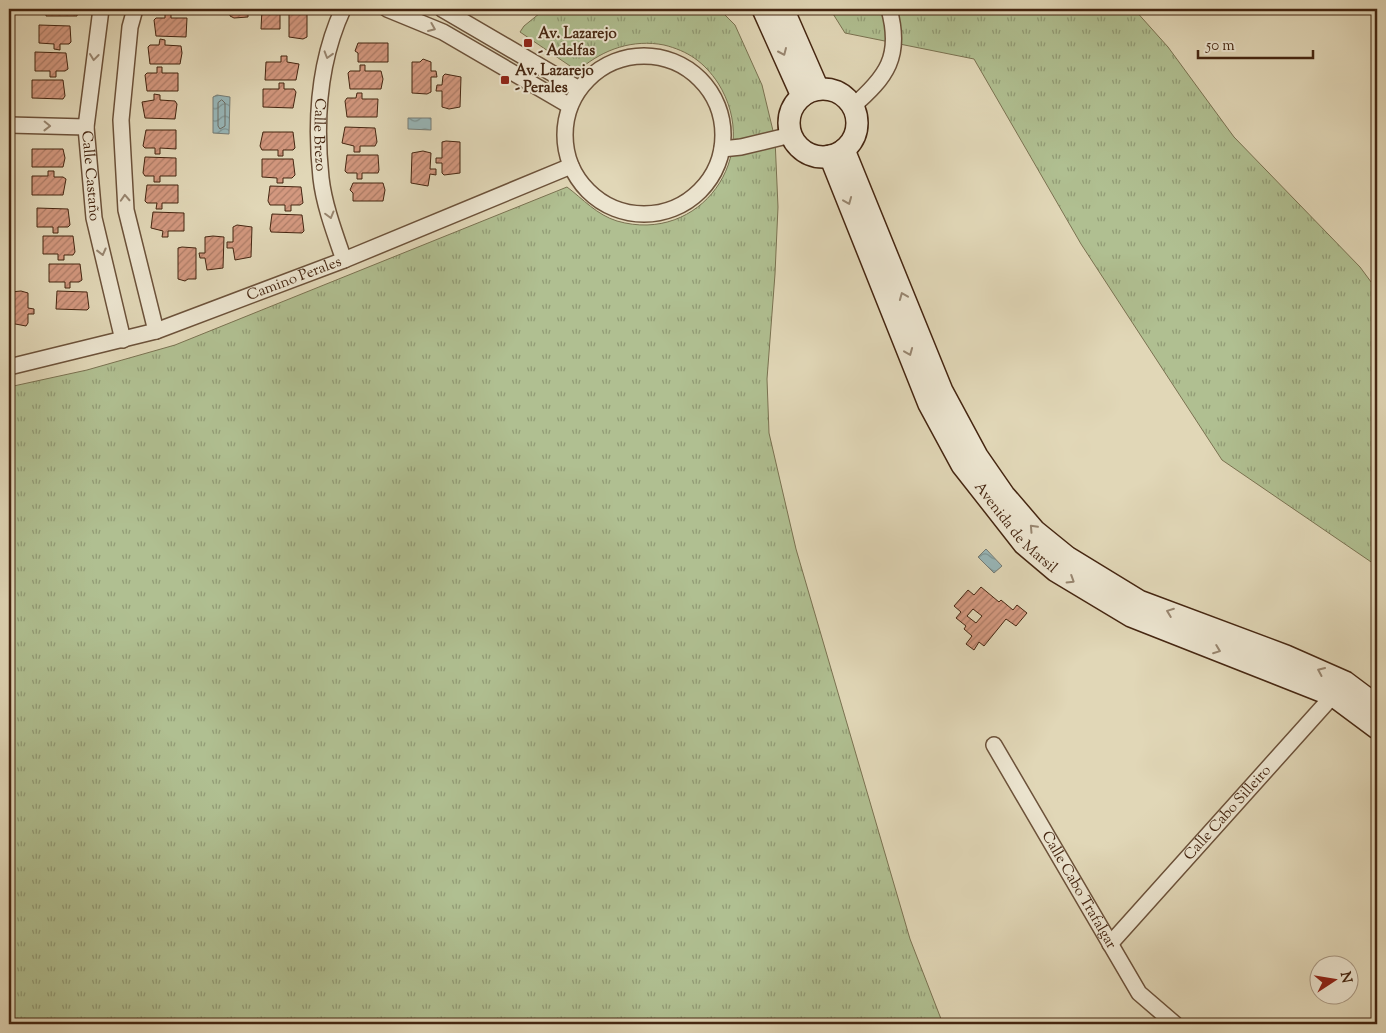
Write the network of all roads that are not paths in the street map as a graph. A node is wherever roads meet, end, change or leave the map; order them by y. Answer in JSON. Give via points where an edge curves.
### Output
{"nodes":[{"id":1,"x":101,"y":9,"type":"edge"},
{"id":2,"x":135,"y":9,"type":"edge"},
{"id":3,"x":343,"y":9,"type":"edge"},
{"id":4,"x":387,"y":9,"type":"edge"},
{"id":5,"x":763,"y":9,"type":"edge"},
{"id":6,"x":783,"y":9,"type":"edge"},
{"id":7,"x":889,"y":9,"type":"edge"},
{"id":8,"x":452,"y":11,"type":"edge"},
{"id":9,"x":579,"y":89,"type":"junction"},
{"id":10,"x":810,"y":92,"type":"junction"},
{"id":11,"x":570,"y":106,"type":"junction"},
{"id":12,"x":852,"y":107,"type":"junction"},
{"id":13,"x":9,"y":125,"type":"edge"},
{"id":14,"x":86,"y":127,"type":"junction"},
{"id":15,"x":791,"y":135,"type":"junction"},
{"id":16,"x":722,"y":149,"type":"junction"},
{"id":17,"x":837,"y":153,"type":"junction"},
{"id":18,"x":571,"y":166,"type":"junction"},
{"id":19,"x":344,"y":260,"type":"junction"},
{"id":20,"x":156,"y":331,"type":"junction"},
{"id":21,"x":123,"y":340,"type":"junction"},
{"id":22,"x":9,"y":367,"type":"edge"},
{"id":23,"x":1339,"y":689,"type":"junction"},
{"id":24,"x":1377,"y":706,"type":"edge"},
{"id":25,"x":1377,"y":728,"type":"edge"},
{"id":26,"x":994,"y":745,"type":"dead end"},
{"id":27,"x":1110,"y":944,"type":"junction"},
{"id":28,"x":1175,"y":1024,"type":"edge"}],
"edges":[{"from":1,"to":14,"type":"street","name":"Calle Castaño","one_way":true},
{"from":20,"to":2,"type":"street","one_way":true,"via":[[126,210],[121,120],[130,27]]},
{"from":3,"to":19,"type":"street","name":"Calle Brezo","one_way":true,"via":[[324,66],[318,122],[321,180]]},
{"from":4,"to":11,"type":"street","one_way":true,"via":[[443,32]]},
{"from":5,"to":10,"type":"street","one_way":true},
{"from":6,"to":10,"type":"street"},
{"from":7,"to":12,"type":"street","via":[[894,26],[894,49],[883,78]]},
{"from":8,"to":9,"type":"street"},
{"from":9,"to":11,"type":"street"},
{"from":9,"to":16,"type":"street","via":[[595,72],[616,60],[639,55],[663,57],[685,66],[712,93],[720,111]]},
{"from":10,"to":12,"type":"street","via":[[839,93]]},
{"from":10,"to":15,"type":"street","via":[[790,111]]},
{"from":11,"to":18,"type":"street","via":[[565,133]]},
{"from":12,"to":17,"type":"street","via":[[857,119],[856,130],[852,140]]},
{"from":13,"to":14,"type":"street","one_way":true},
{"from":14,"to":21,"type":"street","name":"Calle Castaño","one_way":true,"via":[[94,218]]},
{"from":15,"to":16,"type":"street","via":[[741,148]]},
{"from":15,"to":17,"type":"street","via":[[796,145],[815,156]]},
{"from":16,"to":18,"type":"street","via":[[715,170],[702,189],[685,203],[650,214],[620,211],[600,201],[583,186]]},
{"from":17,"to":23,"type":"street","name":"Avenida de Marsil","via":[[929,404],[962,465],[1024,544],[1056,571],[1131,616]]},
{"from":18,"to":19,"type":"street","name":"Camino Perales"},
{"from":19,"to":20,"type":"street","name":"Camino Perales"},
{"from":20,"to":21,"type":"street","name":"Camino Perales"},
{"from":21,"to":22,"type":"street","name":"Camino Perales"},
{"from":23,"to":24,"type":"street","name":"Avenida de Marsil"},
{"from":23,"to":25,"type":"street","name":"Avenida de Marsil"},
{"from":23,"to":27,"type":"street","name":"Calle Cabo Silleiro"},
{"from":26,"to":27,"type":"street","name":"Calle Cabo Trafalgar"},
{"from":27,"to":28,"type":"street","name":"Calle Cabo Trafalgar","via":[[1140,993]]}]}
